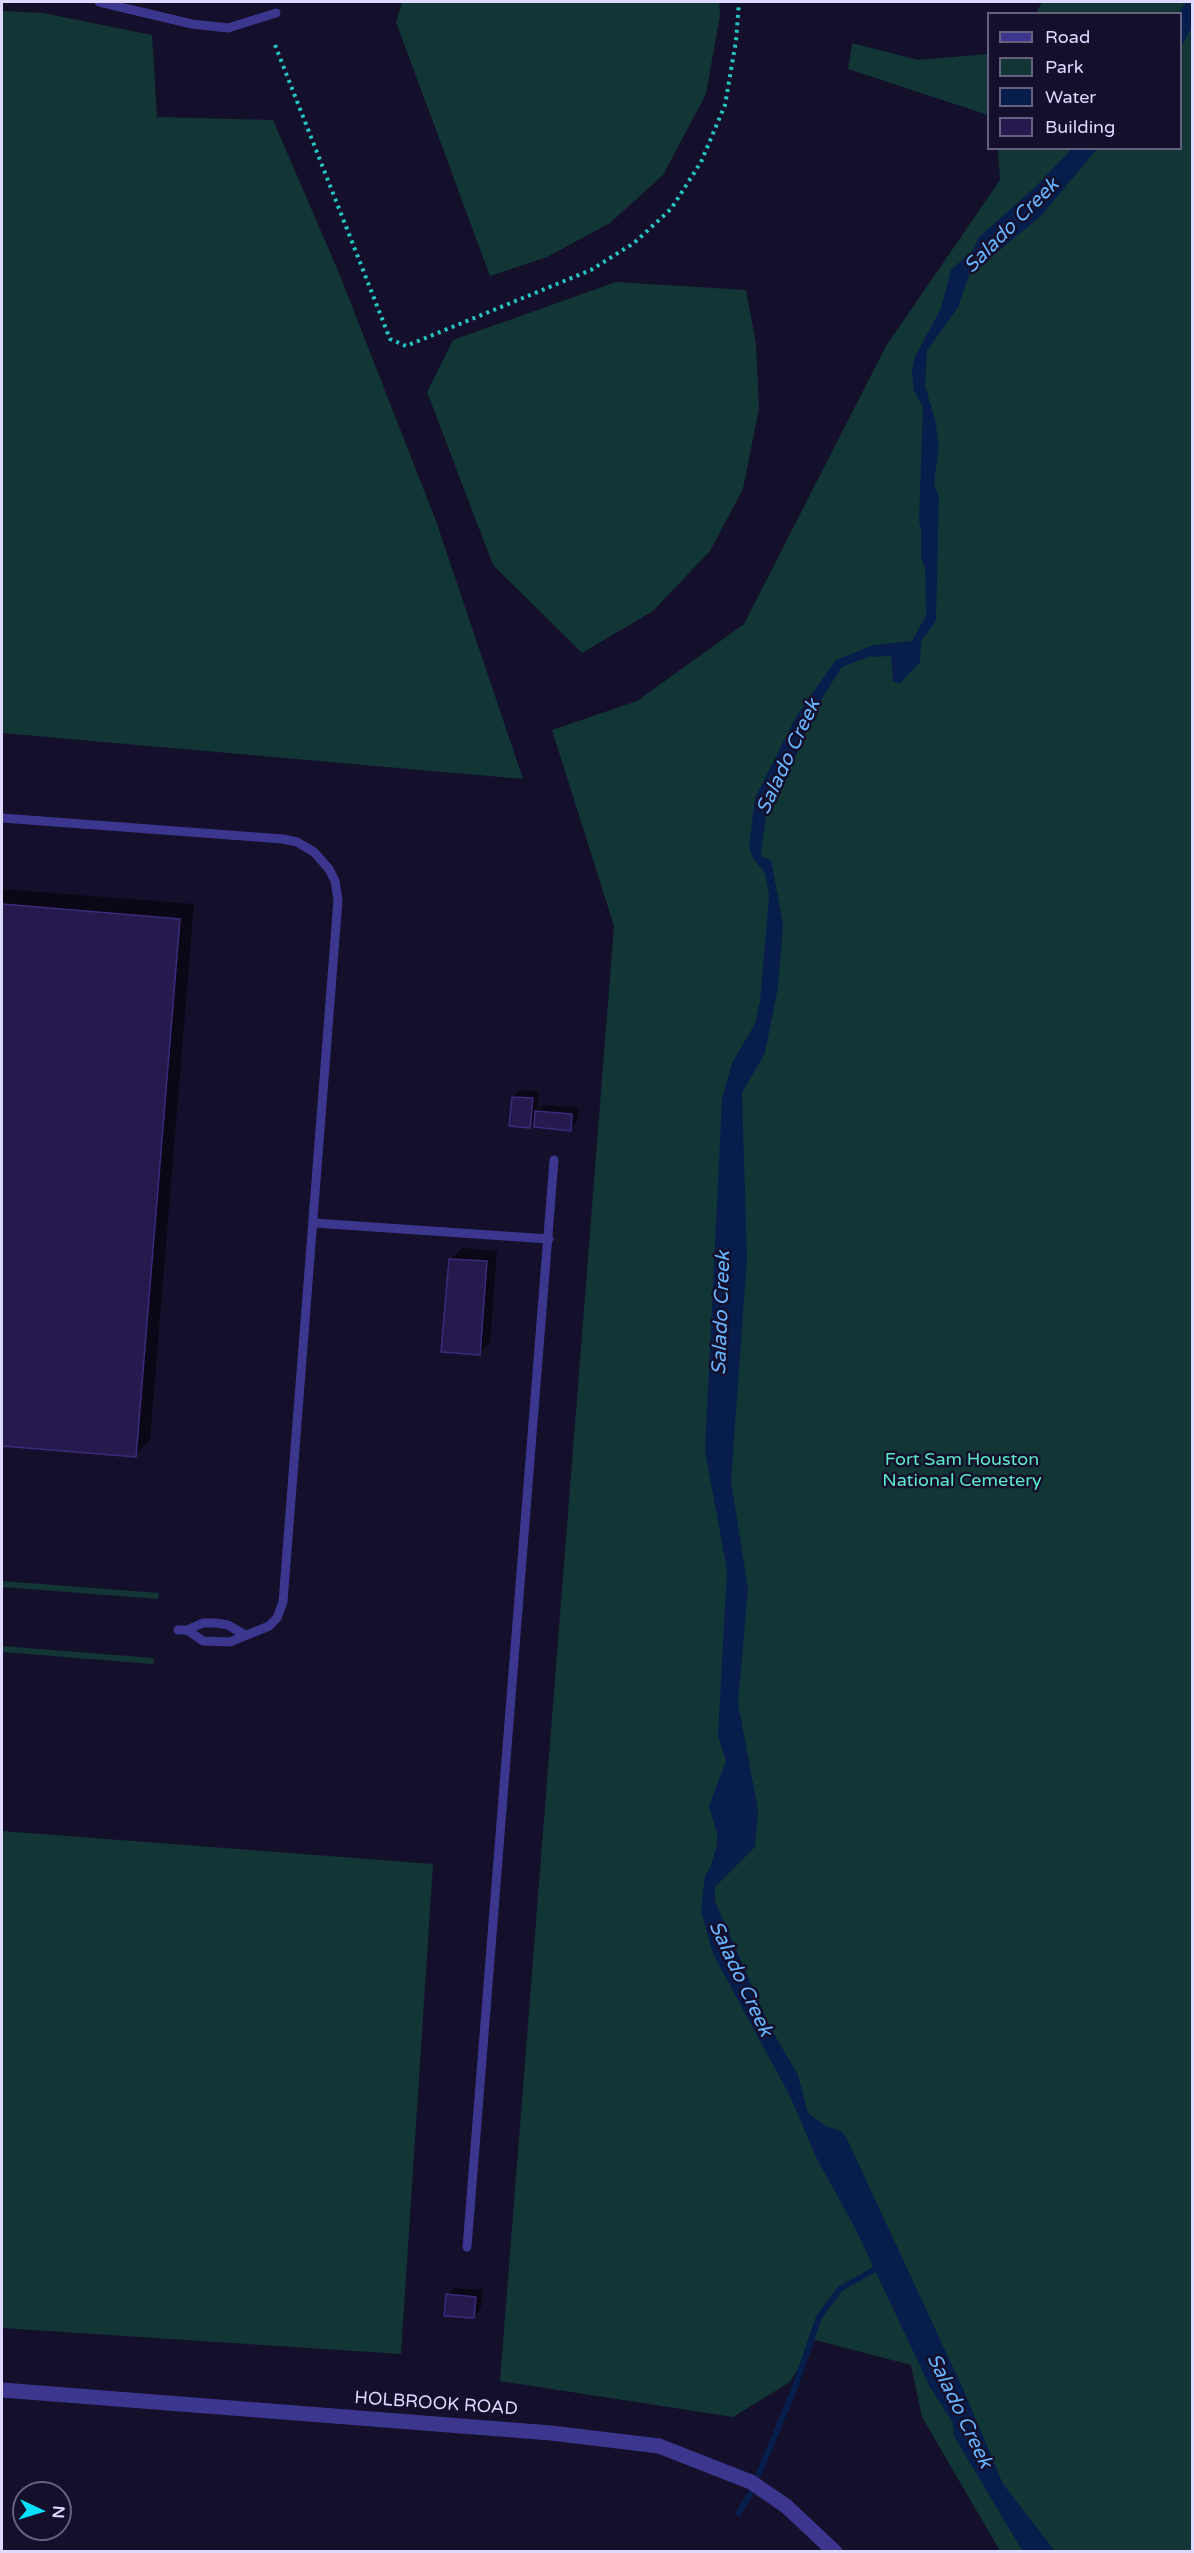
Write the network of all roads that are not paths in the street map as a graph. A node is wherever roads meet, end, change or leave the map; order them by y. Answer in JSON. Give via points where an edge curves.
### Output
{"nodes":[{"id":1,"x":99,"y":2,"type":"edge"},
{"id":2,"x":276,"y":13,"type":"dead end"},
{"id":3,"x":2,"y":818,"type":"edge"},
{"id":4,"x":554,"y":1160,"type":"dead end"},
{"id":5,"x":314,"y":1223,"type":"junction"},
{"id":6,"x":549,"y":1239,"type":"junction"},
{"id":7,"x":245,"y":1635,"type":"junction"},
{"id":8,"x":467,"y":2247,"type":"dead end"},
{"id":9,"x":2,"y":2390,"type":"edge"},
{"id":10,"x":835,"y":2552,"type":"edge"}],
"edges":[{"from":1,"to":2,"type":"lane","via":[[192,24],[228,28]]},
{"from":3,"to":5,"type":"lane","via":[[283,839],[305,846],[322,859],[335,881],[338,900]]},
{"from":4,"to":6,"type":"lane"},
{"from":5,"to":6,"type":"lane"},
{"from":5,"to":7,"type":"lane","via":[[284,1602],[269,1626]]},
{"from":6,"to":8,"type":"lane"},
{"from":7,"to":7,"type":"lane","via":[[230,1642],[214,1642],[203,1641],[183,1630],[203,1623],[228,1625]]},
{"from":9,"to":10,"type":"street","name":"HOLBROOK ROAD","via":[[551,2433],[659,2446],[751,2482],[786,2506]]}]}
